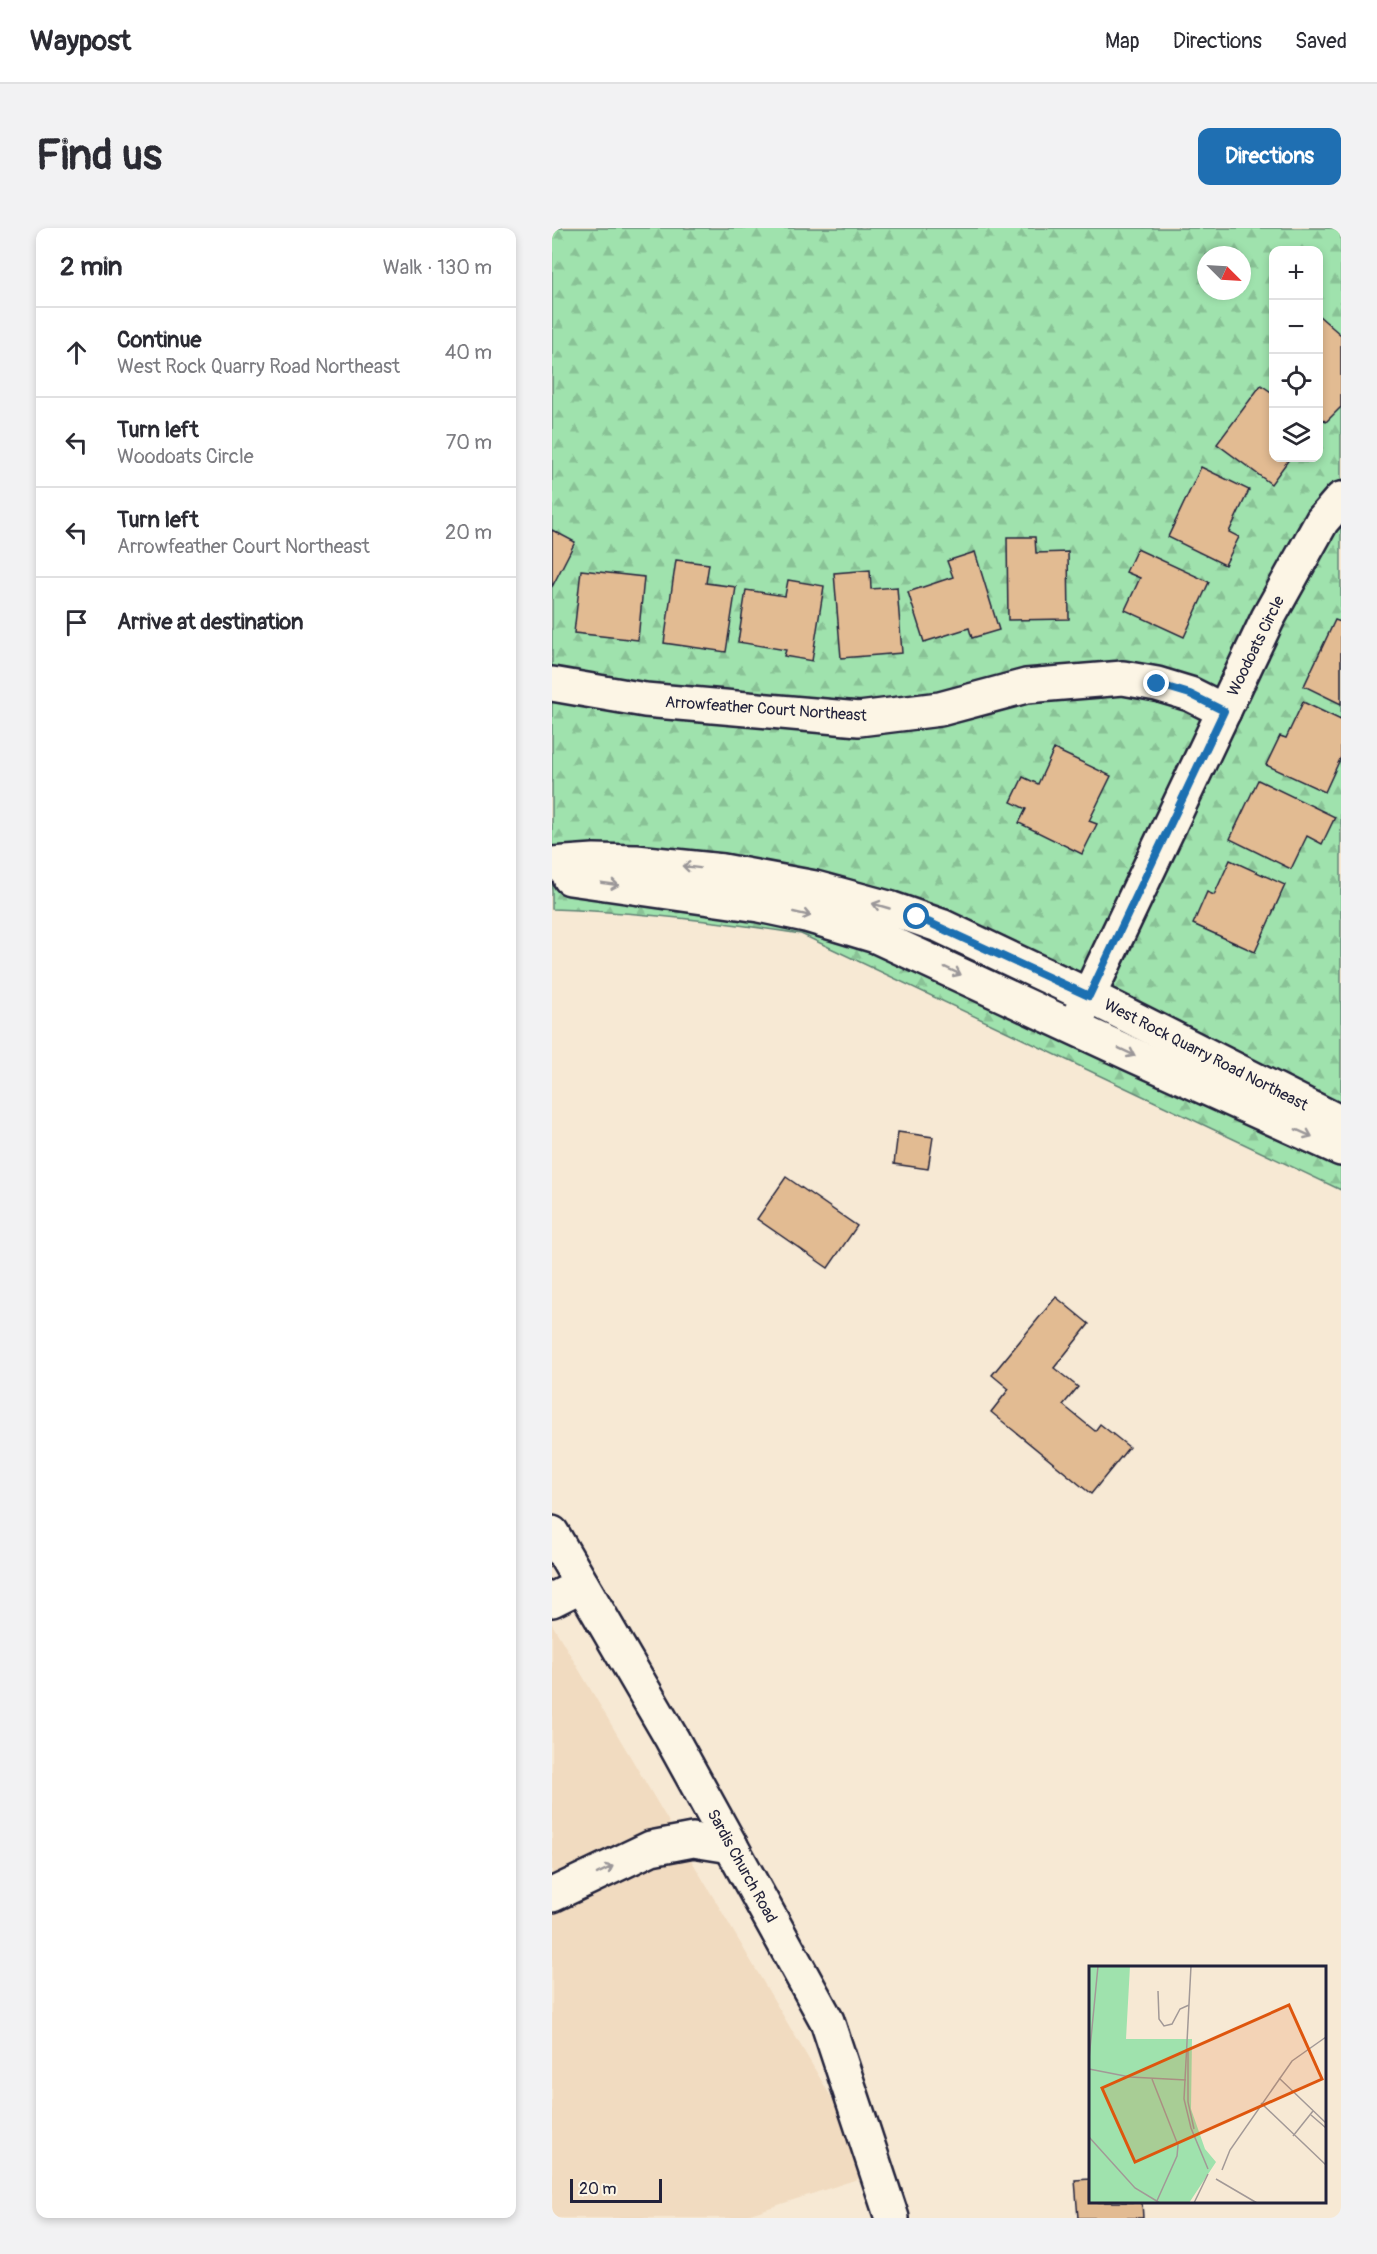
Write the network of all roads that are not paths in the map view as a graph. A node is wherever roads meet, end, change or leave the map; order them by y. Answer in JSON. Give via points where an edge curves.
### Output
{"nodes":[{"id":1,"x":1341,"y":499,"type":"edge"},
{"id":2,"x":552,"y":684,"type":"edge"},
{"id":3,"x":1224,"y":711,"type":"junction"},
{"id":4,"x":552,"y":864,"type":"edge"},
{"id":5,"x":552,"y":874,"type":"edge"},
{"id":6,"x":1089,"y":996,"type":"junction"},
{"id":7,"x":1074,"y":1027,"type":"junction"},
{"id":8,"x":1341,"y":1123,"type":"edge"},
{"id":9,"x":1341,"y":1149,"type":"edge"},
{"id":10,"x":552,"y":1533,"type":"edge"},
{"id":11,"x":582,"y":1585,"type":"junction"},
{"id":12,"x":552,"y":1600,"type":"edge"},
{"id":13,"x":731,"y":1846,"type":"junction"},
{"id":14,"x":552,"y":1896,"type":"edge"},
{"id":15,"x":892,"y":2218,"type":"edge"}],
"edges":[{"from":1,"to":3,"type":"street","name":"Woodoats Circle","via":[[1322,521],[1268,618]]},
{"from":2,"to":3,"type":"street","name":"Arrowfeather Court Northeast","via":[[645,699],[859,719],[940,709],[1026,686],[1123,678],[1190,694]]},
{"from":3,"to":6,"type":"street","name":"Woodoats Circle"},
{"from":6,"to":4,"type":"street","name":"West Rock Quarry Road Northeast","one_way":true,"via":[[941,926],[815,888],[677,866],[594,861]]},
{"from":5,"to":7,"type":"street","name":"West Rock Quarry Road Northeast","one_way":true,"via":[[759,905],[852,927]]},
{"from":6,"to":7,"type":"street","name":"Woodoats Circle"},
{"from":6,"to":8,"type":"street","name":"West Rock Quarry Road Northeast"},
{"from":7,"to":9,"type":"street","name":"West Rock Quarry Road Northeast","one_way":true},
{"from":10,"to":11,"type":"street","name":"Sardis Church Road"},
{"from":11,"to":12,"type":"street"},
{"from":11,"to":13,"type":"street","name":"Sardis Church Road"},
{"from":14,"to":13,"type":"street","one_way":true,"via":[[651,1848],[693,1840]]},
{"from":13,"to":15,"type":"street","name":"Sardis Church Road","via":[[827,2021]]}]}
